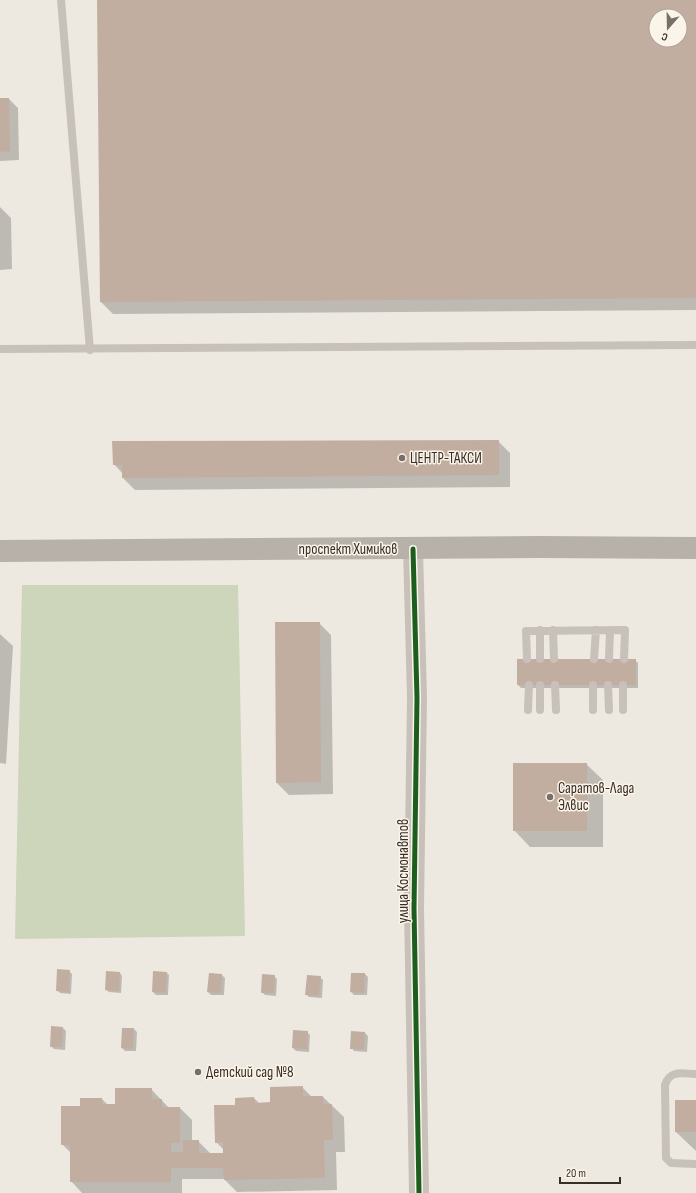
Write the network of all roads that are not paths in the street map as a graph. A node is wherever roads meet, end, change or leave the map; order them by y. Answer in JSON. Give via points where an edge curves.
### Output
{"nodes":[{"id":1,"x":61,"y":0,"type":"edge"},
{"id":2,"x":696,"y":345,"type":"edge"},
{"id":3,"x":0,"y":350,"type":"edge"},
{"id":4,"x":90,"y":350,"type":"junction"},
{"id":5,"x":696,"y":548,"type":"edge"},
{"id":6,"x":412,"y":549,"type":"junction"},
{"id":7,"x":0,"y":551,"type":"edge"},
{"id":8,"x":540,"y":630,"type":"junction"},
{"id":9,"x":553,"y":630,"type":"junction"},
{"id":10,"x":596,"y":630,"type":"junction"},
{"id":11,"x":610,"y":630,"type":"junction"},
{"id":12,"x":527,"y":659,"type":"dead end"},
{"id":13,"x":540,"y":659,"type":"dead end"},
{"id":14,"x":554,"y":659,"type":"dead end"},
{"id":15,"x":594,"y":659,"type":"dead end"},
{"id":16,"x":609,"y":659,"type":"dead end"},
{"id":17,"x":624,"y":659,"type":"dead end"},
{"id":18,"x":529,"y":685,"type":"dead end"},
{"id":19,"x":540,"y":685,"type":"dead end"},
{"id":20,"x":555,"y":685,"type":"dead end"},
{"id":21,"x":592,"y":685,"type":"dead end"},
{"id":22,"x":608,"y":685,"type":"dead end"},
{"id":23,"x":623,"y":685,"type":"dead end"},
{"id":24,"x":528,"y":710,"type":"dead end"},
{"id":25,"x":540,"y":710,"type":"dead end"},
{"id":26,"x":556,"y":710,"type":"dead end"},
{"id":27,"x":593,"y":710,"type":"dead end"},
{"id":28,"x":609,"y":710,"type":"dead end"},
{"id":29,"x":623,"y":710,"type":"dead end"},
{"id":30,"x":696,"y":1074,"type":"edge"},
{"id":31,"x":696,"y":1164,"type":"edge"},
{"id":32,"x":419,"y":1193,"type":"edge"}],
"edges":[{"from":1,"to":4,"type":"lane"},
{"from":2,"to":4,"type":"lane"},
{"from":3,"to":4,"type":"lane"},
{"from":5,"to":6,"type":"main road","name":"проспект Химиков"},
{"from":6,"to":7,"type":"main road","name":"проспект Химиков"},
{"from":6,"to":32,"type":"street","name":"улица Космонавтов","via":[[417,698],[414,908]]},
{"from":8,"to":9,"type":"lane"},
{"from":8,"to":12,"type":"lane","via":[[526,630]]},
{"from":8,"to":13,"type":"lane"},
{"from":9,"to":10,"type":"lane"},
{"from":9,"to":14,"type":"lane"},
{"from":10,"to":11,"type":"lane"},
{"from":10,"to":15,"type":"lane"},
{"from":11,"to":16,"type":"lane"},
{"from":11,"to":17,"type":"lane","via":[[625,630]]},
{"from":18,"to":24,"type":"lane"},
{"from":19,"to":25,"type":"lane"},
{"from":20,"to":26,"type":"lane"},
{"from":21,"to":27,"type":"lane"},
{"from":22,"to":28,"type":"lane"},
{"from":23,"to":29,"type":"lane"},
{"from":30,"to":31,"type":"lane","via":[[671,1074],[665,1084],[665,1092],[666,1158],[671,1163]]}]}
